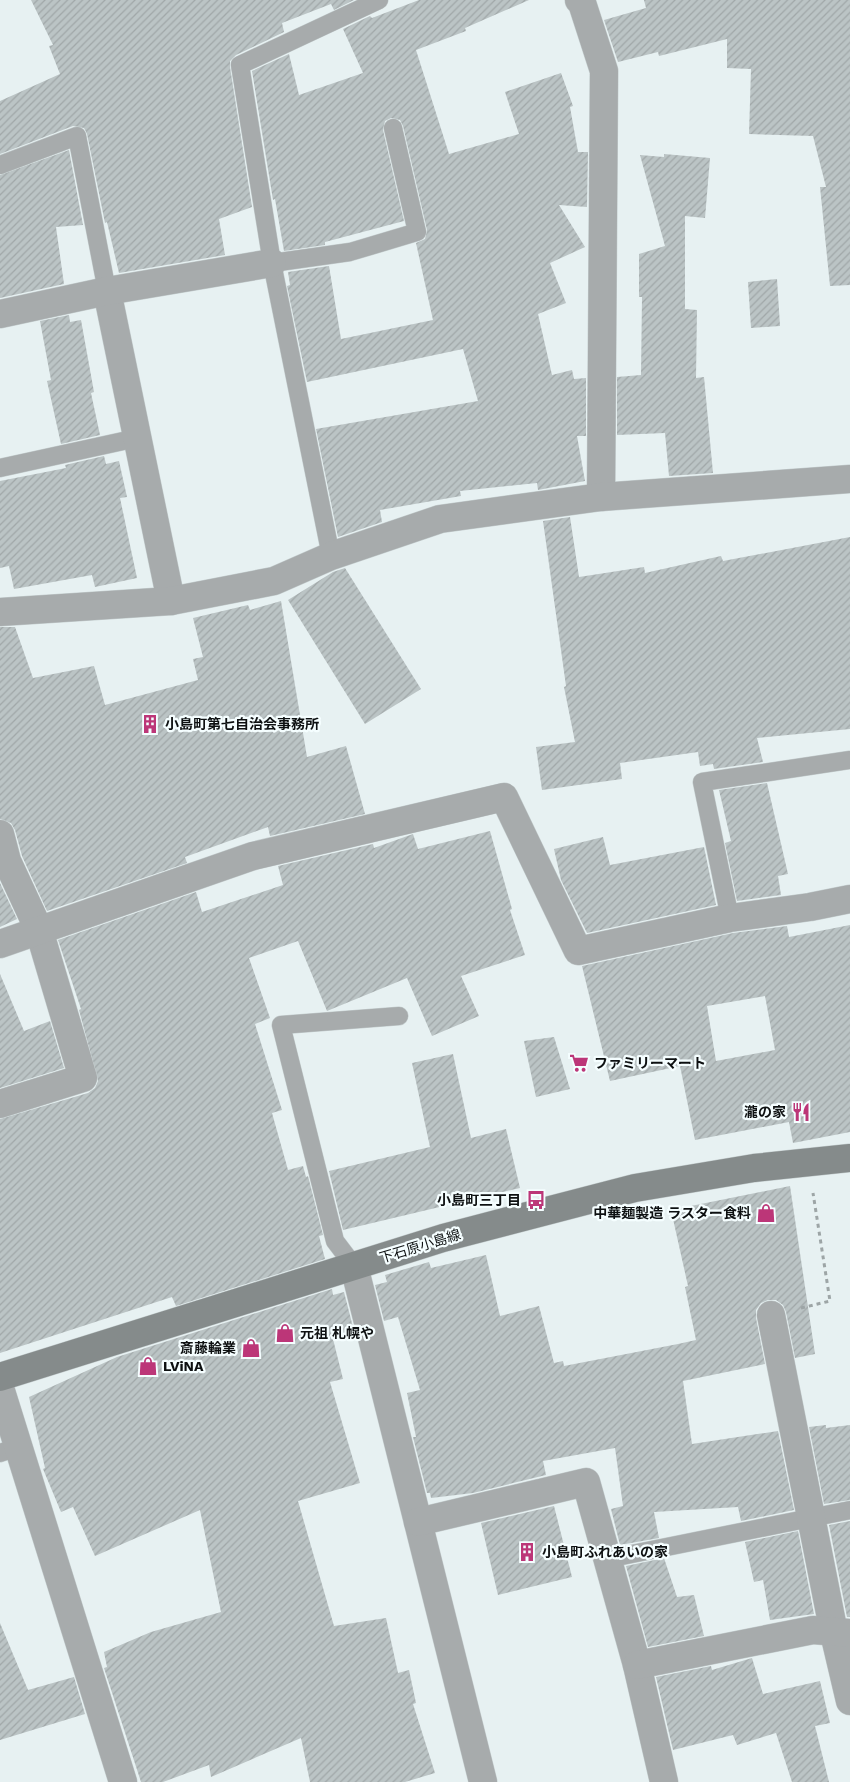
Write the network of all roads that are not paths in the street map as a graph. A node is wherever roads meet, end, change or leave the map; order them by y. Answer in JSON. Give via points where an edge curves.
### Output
{"nodes":[{"id":1,"x":379,"y":0,"type":"edge"},
{"id":2,"x":579,"y":0,"type":"edge"},
{"id":3,"x":394,"y":128,"type":"dead end"},
{"id":4,"x":0,"y":165,"type":"edge"},
{"id":5,"x":272,"y":263,"type":"junction"},
{"id":6,"x":107,"y":292,"type":"junction"},
{"id":7,"x":0,"y":314,"type":"edge"},
{"id":8,"x":137,"y":438,"type":"junction"},
{"id":9,"x":0,"y":468,"type":"edge"},
{"id":10,"x":850,"y":479,"type":"edge"},
{"id":11,"x":601,"y":497,"type":"junction"},
{"id":12,"x":331,"y":556,"type":"junction"},
{"id":13,"x":171,"y":601,"type":"junction"},
{"id":14,"x":0,"y":612,"type":"edge"},
{"id":15,"x":850,"y":760,"type":"edge"},
{"id":16,"x":0,"y":834,"type":"edge"},
{"id":17,"x":850,"y":899,"type":"edge"},
{"id":18,"x":730,"y":918,"type":"junction"},
{"id":19,"x":39,"y":930,"type":"junction"},
{"id":20,"x":0,"y":944,"type":"edge"},
{"id":21,"x":399,"y":1016,"type":"dead end"},
{"id":22,"x":0,"y":1104,"type":"edge"},
{"id":23,"x":850,"y":1158,"type":"edge"},
{"id":24,"x":354,"y":1266,"type":"junction"},
{"id":25,"x":771,"y":1315,"type":"road end"},
{"id":26,"x":0,"y":1376,"type":"edge"},
{"id":27,"x":0,"y":1388,"type":"edge"},
{"id":28,"x":9,"y":1450,"type":"edge"},
{"id":29,"x":850,"y":1510,"type":"edge"},
{"id":30,"x":812,"y":1518,"type":"junction"},
{"id":31,"x":418,"y":1522,"type":"junction"},
{"id":32,"x":607,"y":1559,"type":"junction"},
{"id":33,"x":842,"y":1633,"type":"edge"},
{"id":34,"x":637,"y":1665,"type":"junction"},
{"id":35,"x":850,"y":1701,"type":"edge"},
{"id":36,"x":123,"y":1782,"type":"edge"},
{"id":37,"x":483,"y":1782,"type":"edge"},
{"id":38,"x":664,"y":1782,"type":"edge"}],
"edges":[{"from":1,"to":5,"type":"lane","via":[[240,65]]},
{"from":2,"to":11,"type":"street","via":[[604,70]]},
{"from":3,"to":5,"type":"lane","via":[[417,232],[350,252]]},
{"from":4,"to":6,"type":"lane","via":[[77,136]]},
{"from":5,"to":6,"type":"street"},
{"from":5,"to":12,"type":"lane"},
{"from":6,"to":7,"type":"street"},
{"from":6,"to":8,"type":"street"},
{"from":8,"to":9,"type":"lane"},
{"from":8,"to":13,"type":"street"},
{"from":10,"to":11,"type":"street"},
{"from":11,"to":12,"type":"street","via":[[440,519]]},
{"from":12,"to":13,"type":"street","via":[[274,581]]},
{"from":13,"to":14,"type":"street"},
{"from":15,"to":18,"type":"lane","via":[[702,782]]},
{"from":16,"to":19,"type":"street","via":[[7,861]]},
{"from":17,"to":18,"type":"street"},
{"from":18,"to":19,"type":"street","via":[[578,951],[504,797],[253,856]]},
{"from":19,"to":20,"type":"street"},
{"from":19,"to":22,"type":"street","via":[[83,1078]]},
{"from":21,"to":24,"type":"lane","via":[[281,1025],[335,1241]]},
{"from":23,"to":24,"type":"main road","name":"下石原小島線","via":[[754,1168],[635,1188],[443,1238]]},
{"from":24,"to":26,"type":"main road","name":"下石原小島線"},
{"from":24,"to":31,"type":"street"},
{"from":25,"to":30,"type":"street"},
{"from":27,"to":28,"type":"street"},
{"from":28,"to":36,"type":"street"},
{"from":29,"to":30,"type":"lane"},
{"from":30,"to":32,"type":"lane"},
{"from":30,"to":33,"type":"street"},
{"from":31,"to":32,"type":"street","via":[[586,1482]]},
{"from":31,"to":37,"type":"street"},
{"from":32,"to":34,"type":"street"},
{"from":33,"to":34,"type":"street","via":[[813,1630]]},
{"from":33,"to":35,"type":"street"},
{"from":34,"to":38,"type":"street"}]}
